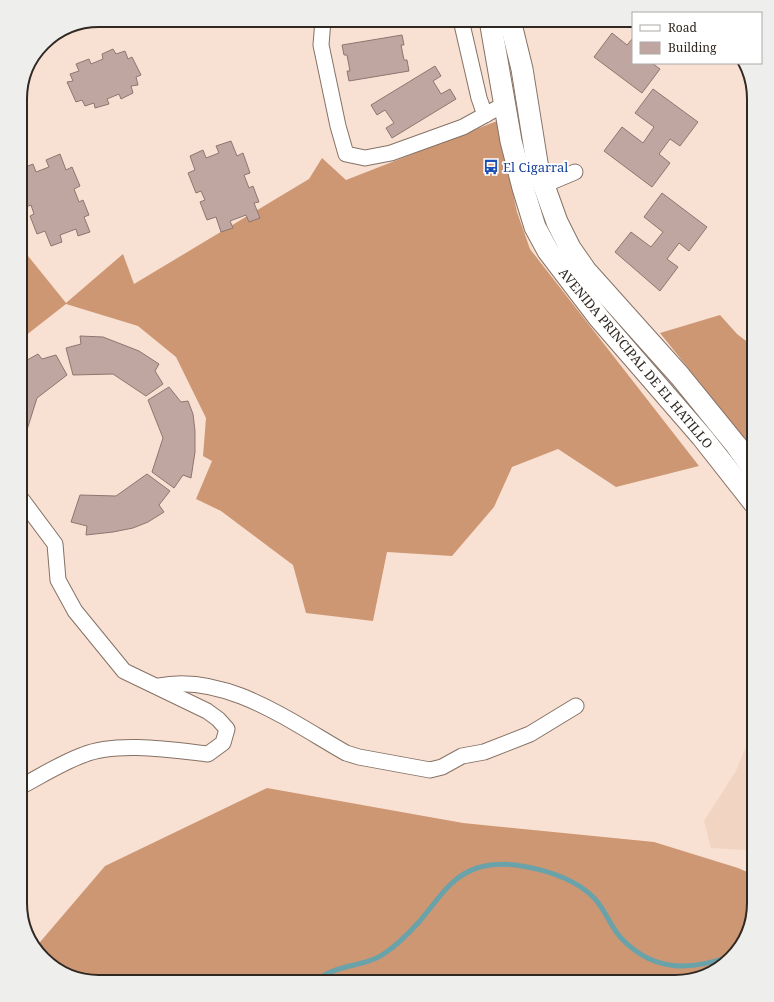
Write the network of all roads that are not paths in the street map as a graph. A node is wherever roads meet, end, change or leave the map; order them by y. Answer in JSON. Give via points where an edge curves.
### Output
{"nodes":[{"id":1,"x":322,"y":27,"type":"edge"},
{"id":2,"x":463,"y":27,"type":"edge"},
{"id":3,"x":491,"y":27,"type":"edge"},
{"id":4,"x":512,"y":27,"type":"edge"},
{"id":5,"x":505,"y":104,"type":"junction"},
{"id":6,"x":485,"y":115,"type":"junction"},
{"id":7,"x":575,"y":172,"type":"dead end"},
{"id":8,"x":544,"y":185,"type":"junction"},
{"id":9,"x":747,"y":460,"type":"edge"},
{"id":10,"x":747,"y":494,"type":"edge"},
{"id":11,"x":27,"y":506,"type":"edge"},
{"id":12,"x":158,"y":686,"type":"junction"},
{"id":13,"x":576,"y":706,"type":"dead end"},
{"id":14,"x":27,"y":783,"type":"edge"}],
"edges":[{"from":1,"to":6,"type":"street","via":[[321,45],[346,154],[365,158],[392,153],[463,127]]},
{"from":2,"to":6,"type":"street"},
{"from":3,"to":5,"type":"main road","name":"AVENIDA PRINCIPAL DE EL HATILLO"},
{"from":4,"to":8,"type":"main road","name":"AVENIDA PRINCIPAL DE EL HATILLO","via":[[522,69],[538,169]]},
{"from":5,"to":6,"type":"street"},
{"from":5,"to":10,"type":"main road","name":"AVENIDA PRINCIPAL DE EL HATILLO","via":[[523,188],[535,228],[548,251],[599,318],[702,437]]},
{"from":7,"to":8,"type":"street"},
{"from":8,"to":9,"type":"main road","name":"AVENIDA PRINCIPAL DE EL HATILLO","via":[[557,222],[570,248],[586,271],[680,376]]},
{"from":11,"to":12,"type":"street","via":[[55,544],[58,580],[75,611],[124,671]]},
{"from":12,"to":13,"type":"street","via":[[175,683],[204,685],[233,693],[266,707],[346,753],[430,770],[442,767],[462,756],[484,752],[530,734]]},
{"from":12,"to":14,"type":"street","via":[[218,719],[227,729],[223,743],[208,754],[136,747],[84,754]]}]}
